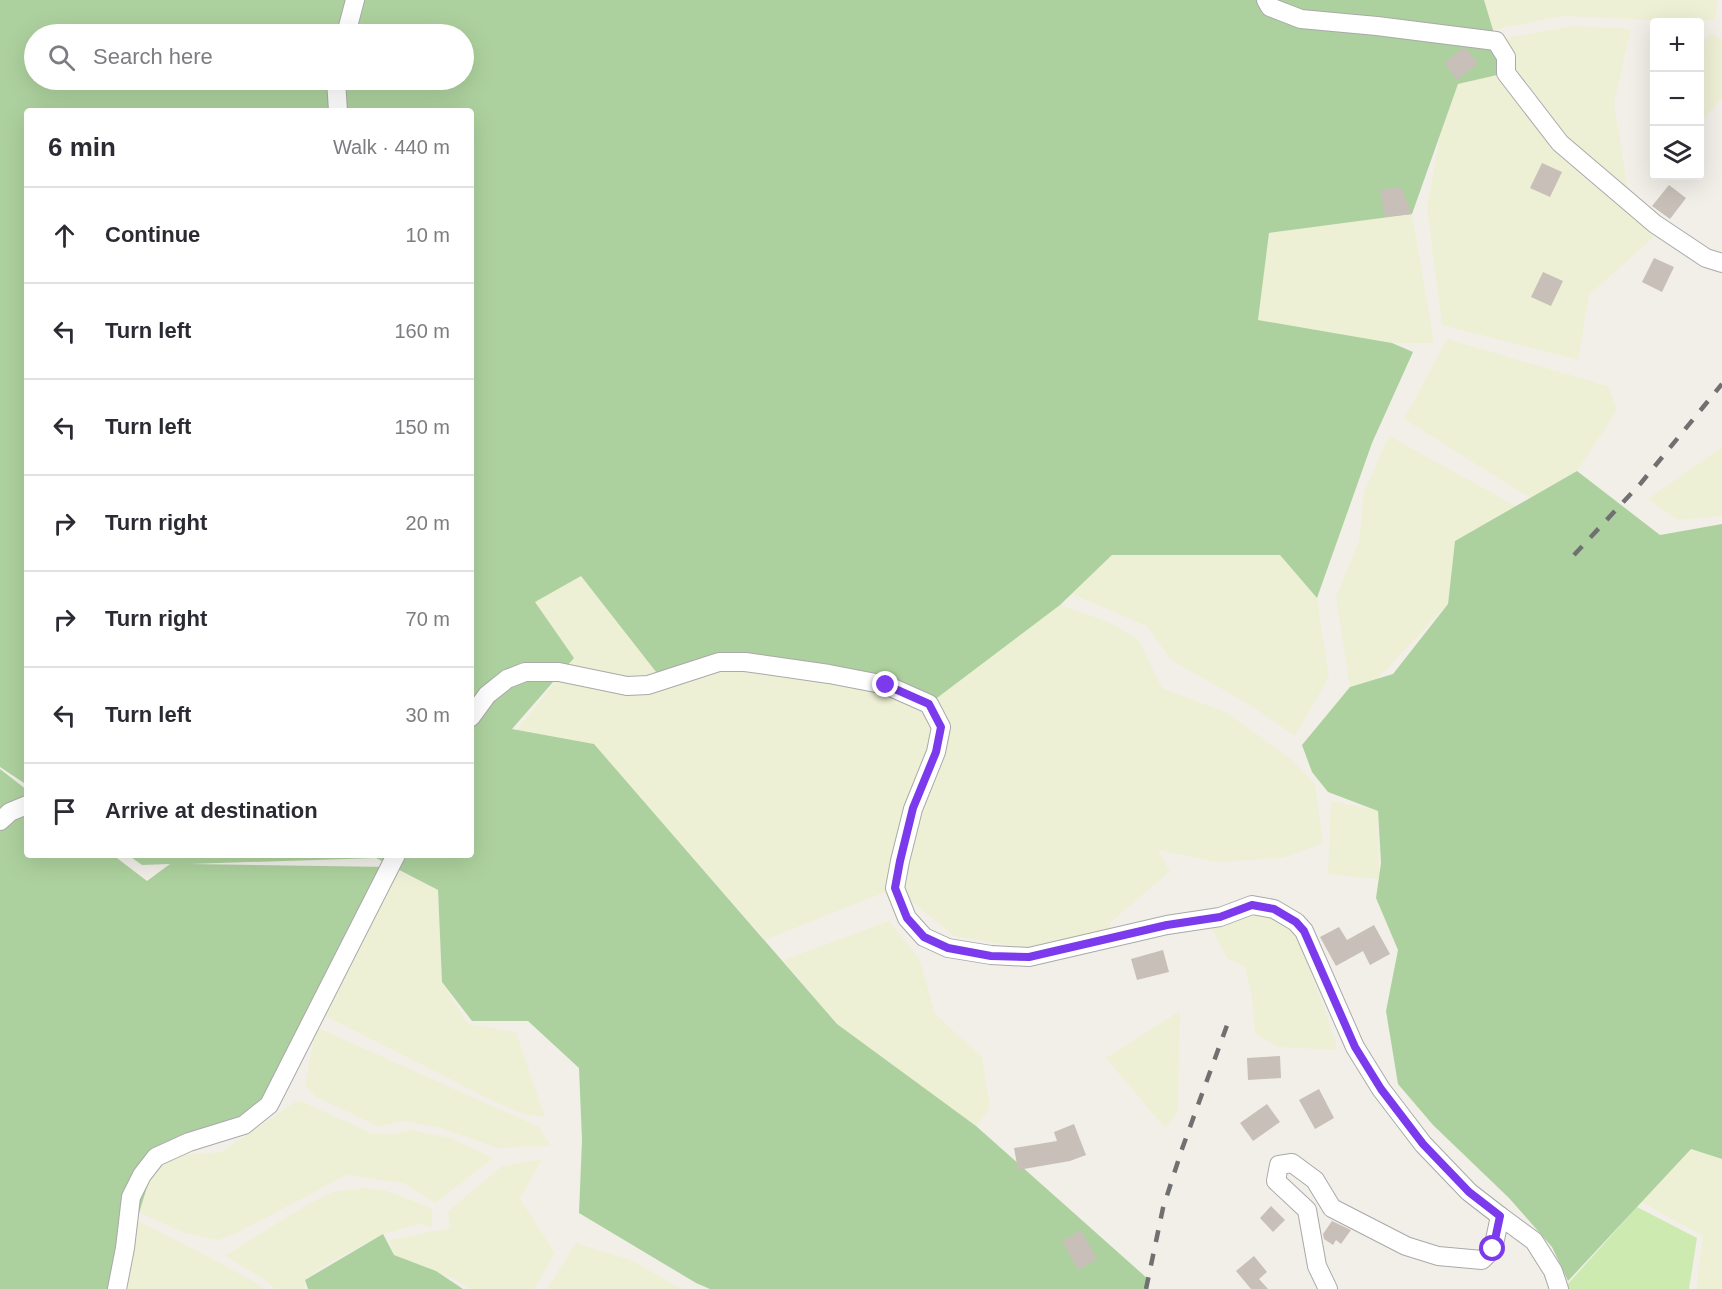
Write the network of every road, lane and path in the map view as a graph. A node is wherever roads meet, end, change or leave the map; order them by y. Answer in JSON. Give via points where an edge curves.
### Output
{"nodes":[{"id":1,"x":355,"y":0,"type":"edge"},
{"id":2,"x":1266,"y":0,"type":"edge"},
{"id":3,"x":349,"y":24,"type":"edge"},
{"id":4,"x":337,"y":90,"type":"edge"},
{"id":5,"x":338,"y":108,"type":"edge"},
{"id":6,"x":1722,"y":263,"type":"edge"},
{"id":7,"x":474,"y":713,"type":"edge"},
{"id":8,"x":24,"y":806,"type":"edge"},
{"id":9,"x":0,"y":821,"type":"edge"},
{"id":10,"x":394,"y":858,"type":"edge"},
{"id":11,"x":1500,"y":1216,"type":"junction"},
{"id":12,"x":117,"y":1289,"type":"edge"},
{"id":13,"x":1328,"y":1289,"type":"edge"},
{"id":14,"x":1559,"y":1289,"type":"edge"}],
"edges":[{"from":1,"to":3,"type":"street"},
{"from":2,"to":6,"type":"street","via":[[1270,7],[1301,19],[1496,41],[1506,57],[1506,73],[1560,143],[1655,224],[1706,258]]},
{"from":4,"to":5,"type":"street"},
{"from":7,"to":11,"type":"street","via":[[487,695],[507,679],[525,672],[559,672],[627,686],[648,685],[719,662],[875,682],[929,704],[941,727],[936,752],[913,808],[895,888],[907,918],[924,937],[948,948],[991,956],[1029,957],[1167,925],[1220,917],[1252,905],[1274,909],[1304,931],[1355,1047],[1381,1089],[1431,1152],[1469,1192]]},
{"from":8,"to":9,"type":"street"},
{"from":10,"to":12,"type":"street","via":[[269,1105],[244,1125],[156,1157],[142,1175],[131,1197]]},
{"from":11,"to":13,"type":"street","via":[[1493,1249],[1482,1260],[1438,1256],[1406,1246],[1332,1208],[1315,1180],[1292,1163],[1279,1165],[1276,1181],[1307,1209],[1317,1266]]},
{"from":11,"to":14,"type":"street","via":[[1534,1241]]}]}
